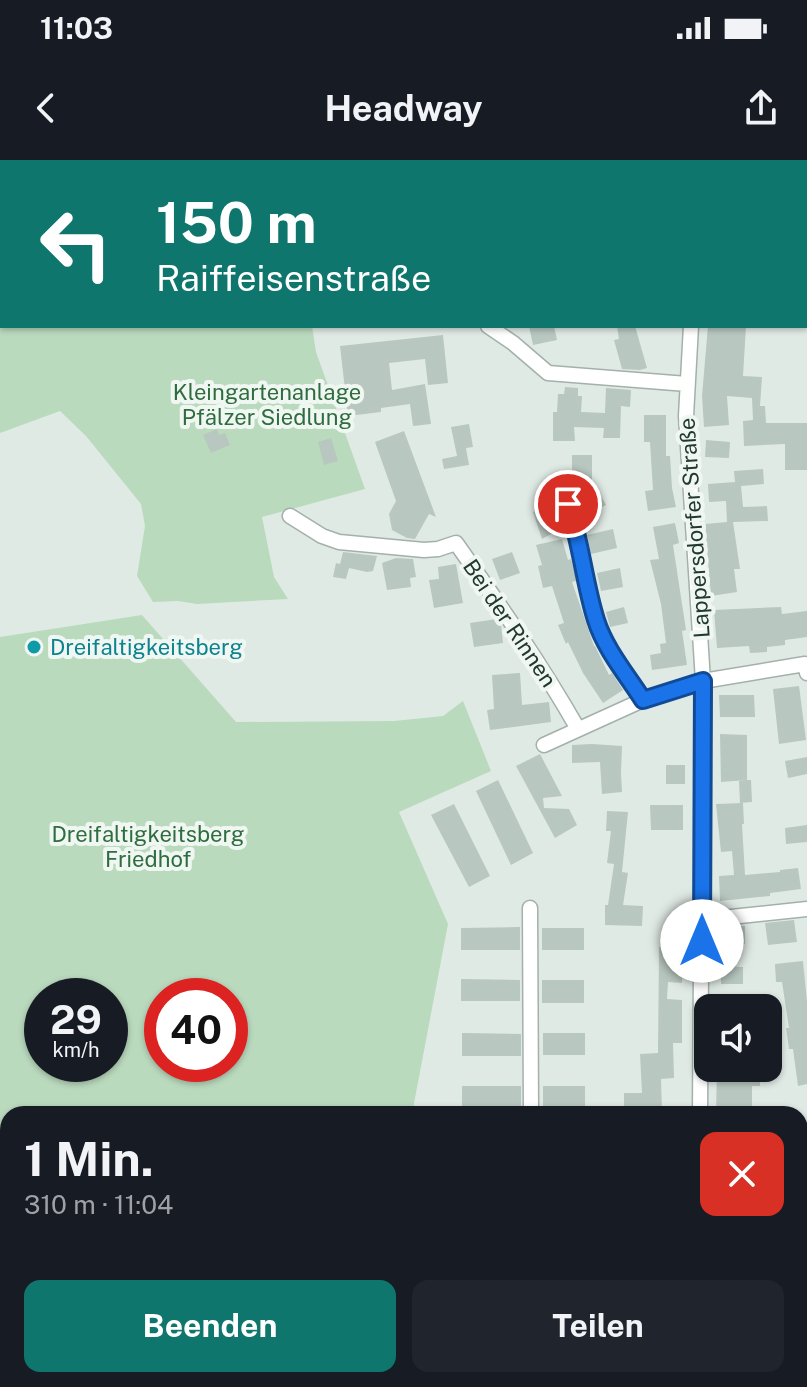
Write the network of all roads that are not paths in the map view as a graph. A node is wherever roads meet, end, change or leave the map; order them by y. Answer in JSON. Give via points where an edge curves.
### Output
{"nodes":[{"id":1,"x":491,"y":328,"type":"edge"},
{"id":2,"x":691,"y":328,"type":"edge"},
{"id":3,"x":687,"y":384,"type":"junction"},
{"id":4,"x":568,"y":504,"type":"dead end"},
{"id":5,"x":290,"y":516,"type":"dead end"},
{"id":6,"x":806,"y":668,"type":"edge"},
{"id":7,"x":703,"y":681,"type":"junction"},
{"id":8,"x":643,"y":700,"type":"junction"},
{"id":9,"x":578,"y":729,"type":"junction"},
{"id":10,"x":544,"y":745,"type":"dead end"},
{"id":11,"x":530,"y":908,"type":"dead end"},
{"id":12,"x":806,"y":913,"type":"edge"},
{"id":13,"x":702,"y":920,"type":"junction"},
{"id":14,"x":531,"y":1106,"type":"edge"},
{"id":15,"x":700,"y":1106,"type":"edge"}],
"edges":[{"from":1,"to":3,"type":"street","via":[[548,373]]},
{"from":2,"to":3,"type":"street","name":"Lappersdorfer Straße"},
{"from":3,"to":7,"type":"street","name":"Lappersdorfer Straße"},
{"from":4,"to":8,"type":"street","via":[[596,620]]},
{"from":5,"to":9,"type":"street","name":"Bei der Rinnen","via":[[339,542],[424,550],[456,543]]},
{"from":6,"to":7,"type":"street"},
{"from":7,"to":8,"type":"street"},
{"from":7,"to":13,"type":"street","name":"Lappersdorfer Straße"},
{"from":8,"to":9,"type":"street"},
{"from":9,"to":10,"type":"street"},
{"from":11,"to":14,"type":"street"},
{"from":12,"to":13,"type":"street"},
{"from":13,"to":15,"type":"street","name":"Lappersdorfer Straße"}]}
